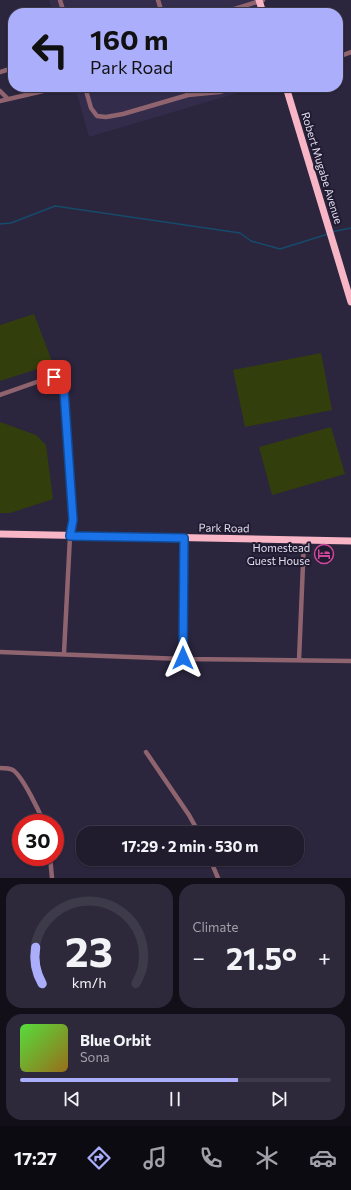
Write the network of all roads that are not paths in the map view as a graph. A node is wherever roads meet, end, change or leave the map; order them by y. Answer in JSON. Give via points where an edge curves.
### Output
{"nodes":[{"id":1,"x":260,"y":0,"type":"edge"},
{"id":2,"x":237,"y":8,"type":"edge"},
{"id":3,"x":0,"y":91,"type":"edge"},
{"id":4,"x":39,"y":92,"type":"edge"},
{"id":5,"x":86,"y":92,"type":"edge"},
{"id":6,"x":218,"y":92,"type":"edge"},
{"id":7,"x":288,"y":92,"type":"edge"},
{"id":8,"x":188,"y":94,"type":"joint"},
{"id":9,"x":8,"y":99,"type":"junction"},
{"id":10,"x":0,"y":101,"type":"edge"},
{"id":11,"x":351,"y":302,"type":"edge"},
{"id":12,"x":0,"y":395,"type":"edge"},
{"id":13,"x":0,"y":534,"type":"edge"},
{"id":14,"x":70,"y":536,"type":"junction"},
{"id":15,"x":184,"y":538,"type":"junction"},
{"id":16,"x":304,"y":540,"type":"junction"},
{"id":17,"x":351,"y":541,"type":"edge"},
{"id":18,"x":0,"y":652,"type":"edge"},
{"id":19,"x":64,"y":653,"type":"junction"},
{"id":20,"x":183,"y":658,"type":"junction"},
{"id":21,"x":299,"y":660,"type":"junction"},
{"id":22,"x":351,"y":661,"type":"edge"},
{"id":23,"x":146,"y":752,"type":"dead end"},
{"id":24,"x":0,"y":768,"type":"edge"},
{"id":25,"x":40,"y":814,"type":"edge"},
{"id":26,"x":195,"y":826,"type":"edge"},
{"id":27,"x":51,"y":866,"type":"edge"},
{"id":28,"x":213,"y":866,"type":"edge"},
{"id":29,"x":52,"y":878,"type":"edge"},
{"id":30,"x":218,"y":878,"type":"edge"}],
"edges":[{"from":1,"to":2,"type":"street"},
{"from":3,"to":9,"type":"street"},
{"from":4,"to":9,"type":"street"},
{"from":5,"to":8,"type":"street","via":[[91,108],[97,116],[106,117]]},
{"from":6,"to":8,"type":"street"},
{"from":7,"to":11,"type":"highway","name":"Robert Mugabe Avenue"},
{"from":9,"to":10,"type":"street"},
{"from":12,"to":14,"type":"street","via":[[51,377],[57,378],[63,385],[73,520]]},
{"from":13,"to":14,"type":"highway","name":"Park Road"},
{"from":14,"to":15,"type":"highway","name":"Park Road"},
{"from":14,"to":19,"type":"street"},
{"from":15,"to":16,"type":"highway","name":"Park Road"},
{"from":15,"to":20,"type":"street"},
{"from":16,"to":17,"type":"highway","name":"Park Road"},
{"from":16,"to":21,"type":"street"},
{"from":18,"to":19,"type":"street"},
{"from":19,"to":20,"type":"street"},
{"from":20,"to":21,"type":"street"},
{"from":21,"to":22,"type":"street"},
{"from":23,"to":26,"type":"street"},
{"from":24,"to":25,"type":"street","via":[[11,769],[17,775]]},
{"from":27,"to":29,"type":"street"},
{"from":28,"to":30,"type":"street"}]}
